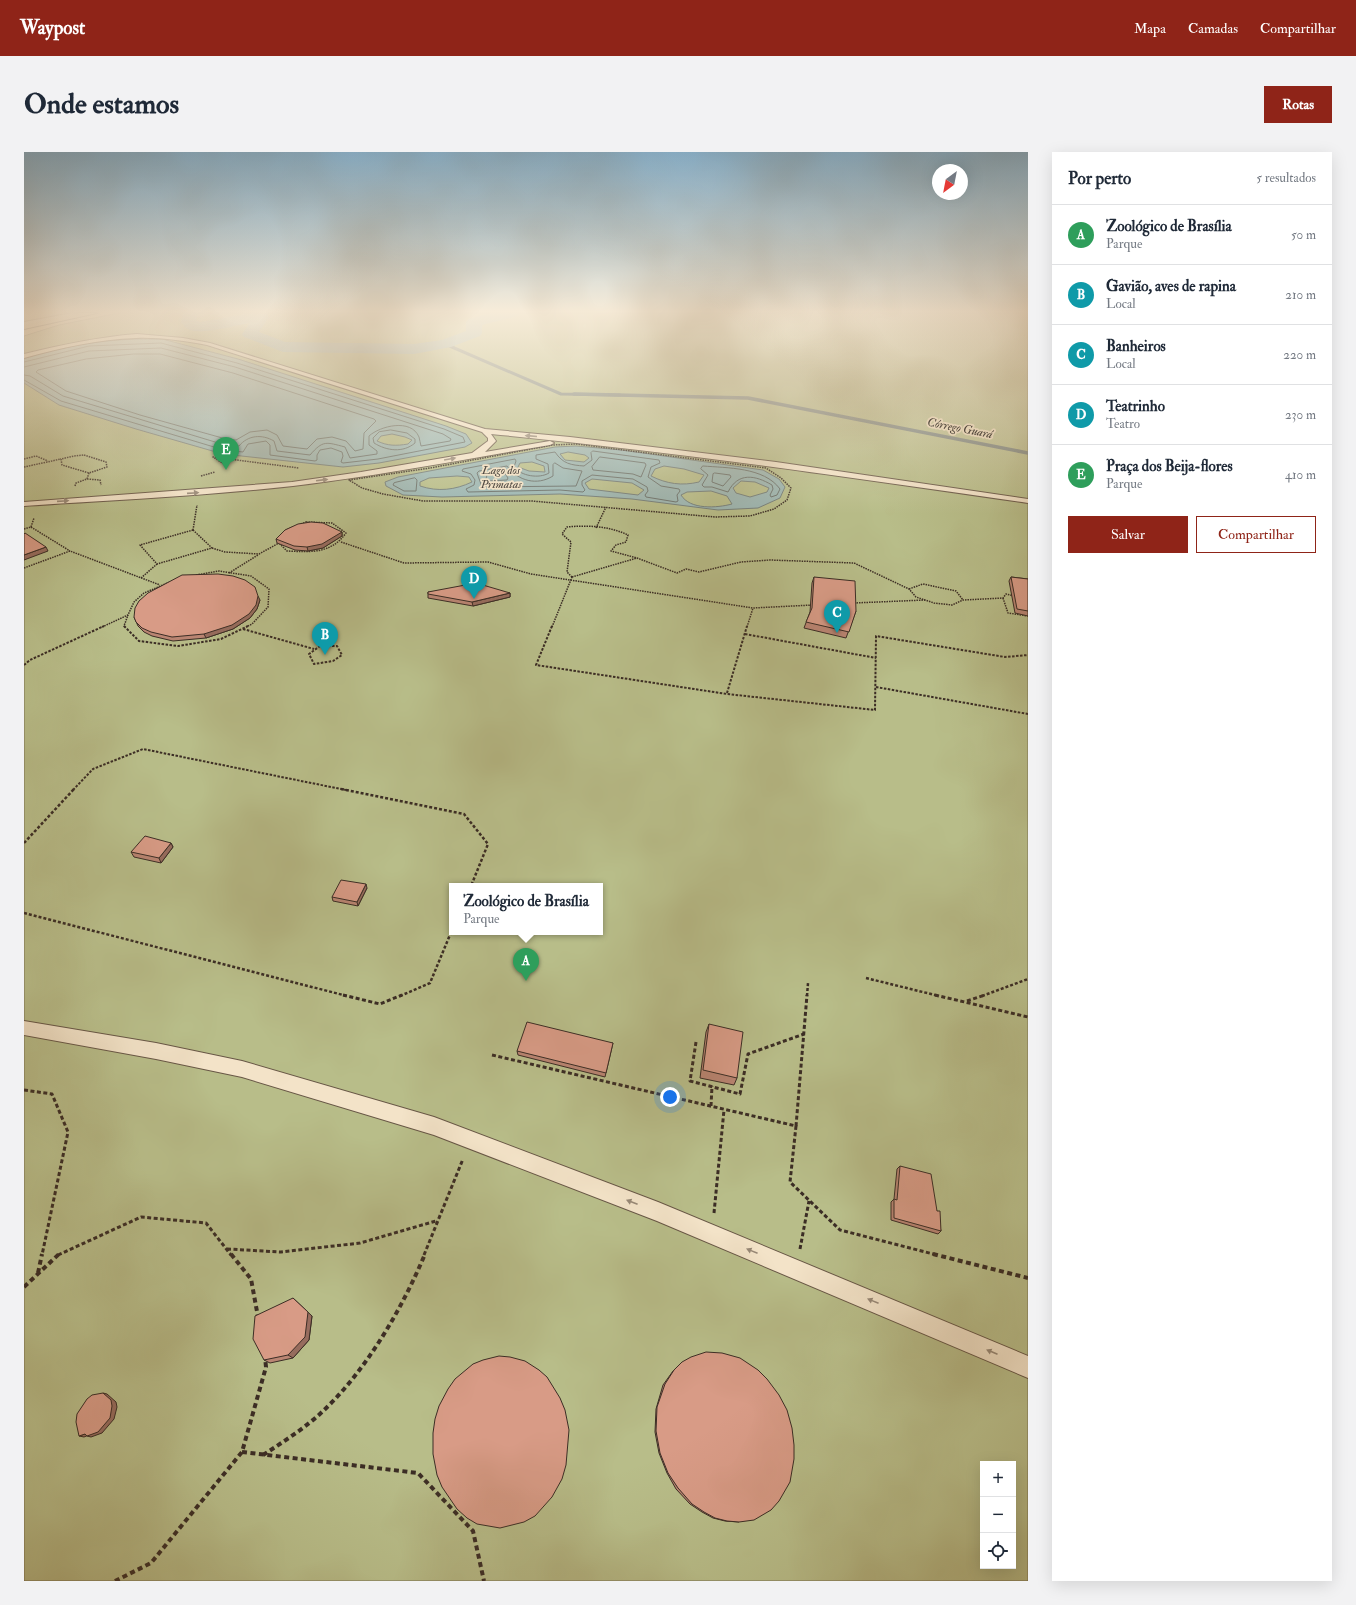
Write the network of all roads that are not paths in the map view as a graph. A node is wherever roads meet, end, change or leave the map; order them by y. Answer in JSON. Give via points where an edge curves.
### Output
{"nodes":[{"id":1,"x":320,"y":380,"type":"edge"},
{"id":2,"x":484,"y":432,"type":"junction"},
{"id":3,"x":570,"y":440,"type":"junction"},
{"id":4,"x":474,"y":455,"type":"junction"},
{"id":5,"x":1028,"y":500,"type":"edge"},
{"id":6,"x":24,"y":504,"type":"edge"},
{"id":7,"x":24,"y":1028,"type":"edge"},
{"id":8,"x":1028,"y":1367,"type":"edge"}],
"edges":[{"from":1,"to":2,"type":"lane"},
{"from":3,"to":2,"type":"lane","one_way":true},
{"from":2,"to":4,"type":"lane","via":[[492,441]]},
{"from":3,"to":4,"type":"lane"},
{"from":3,"to":5,"type":"lane","via":[[776,464]]},
{"from":6,"to":4,"type":"lane","one_way":true,"via":[[202,493],[293,484]]},
{"from":8,"to":7,"type":"lane","one_way":true,"via":[[712,1235],[434,1126],[242,1069]]}]}
